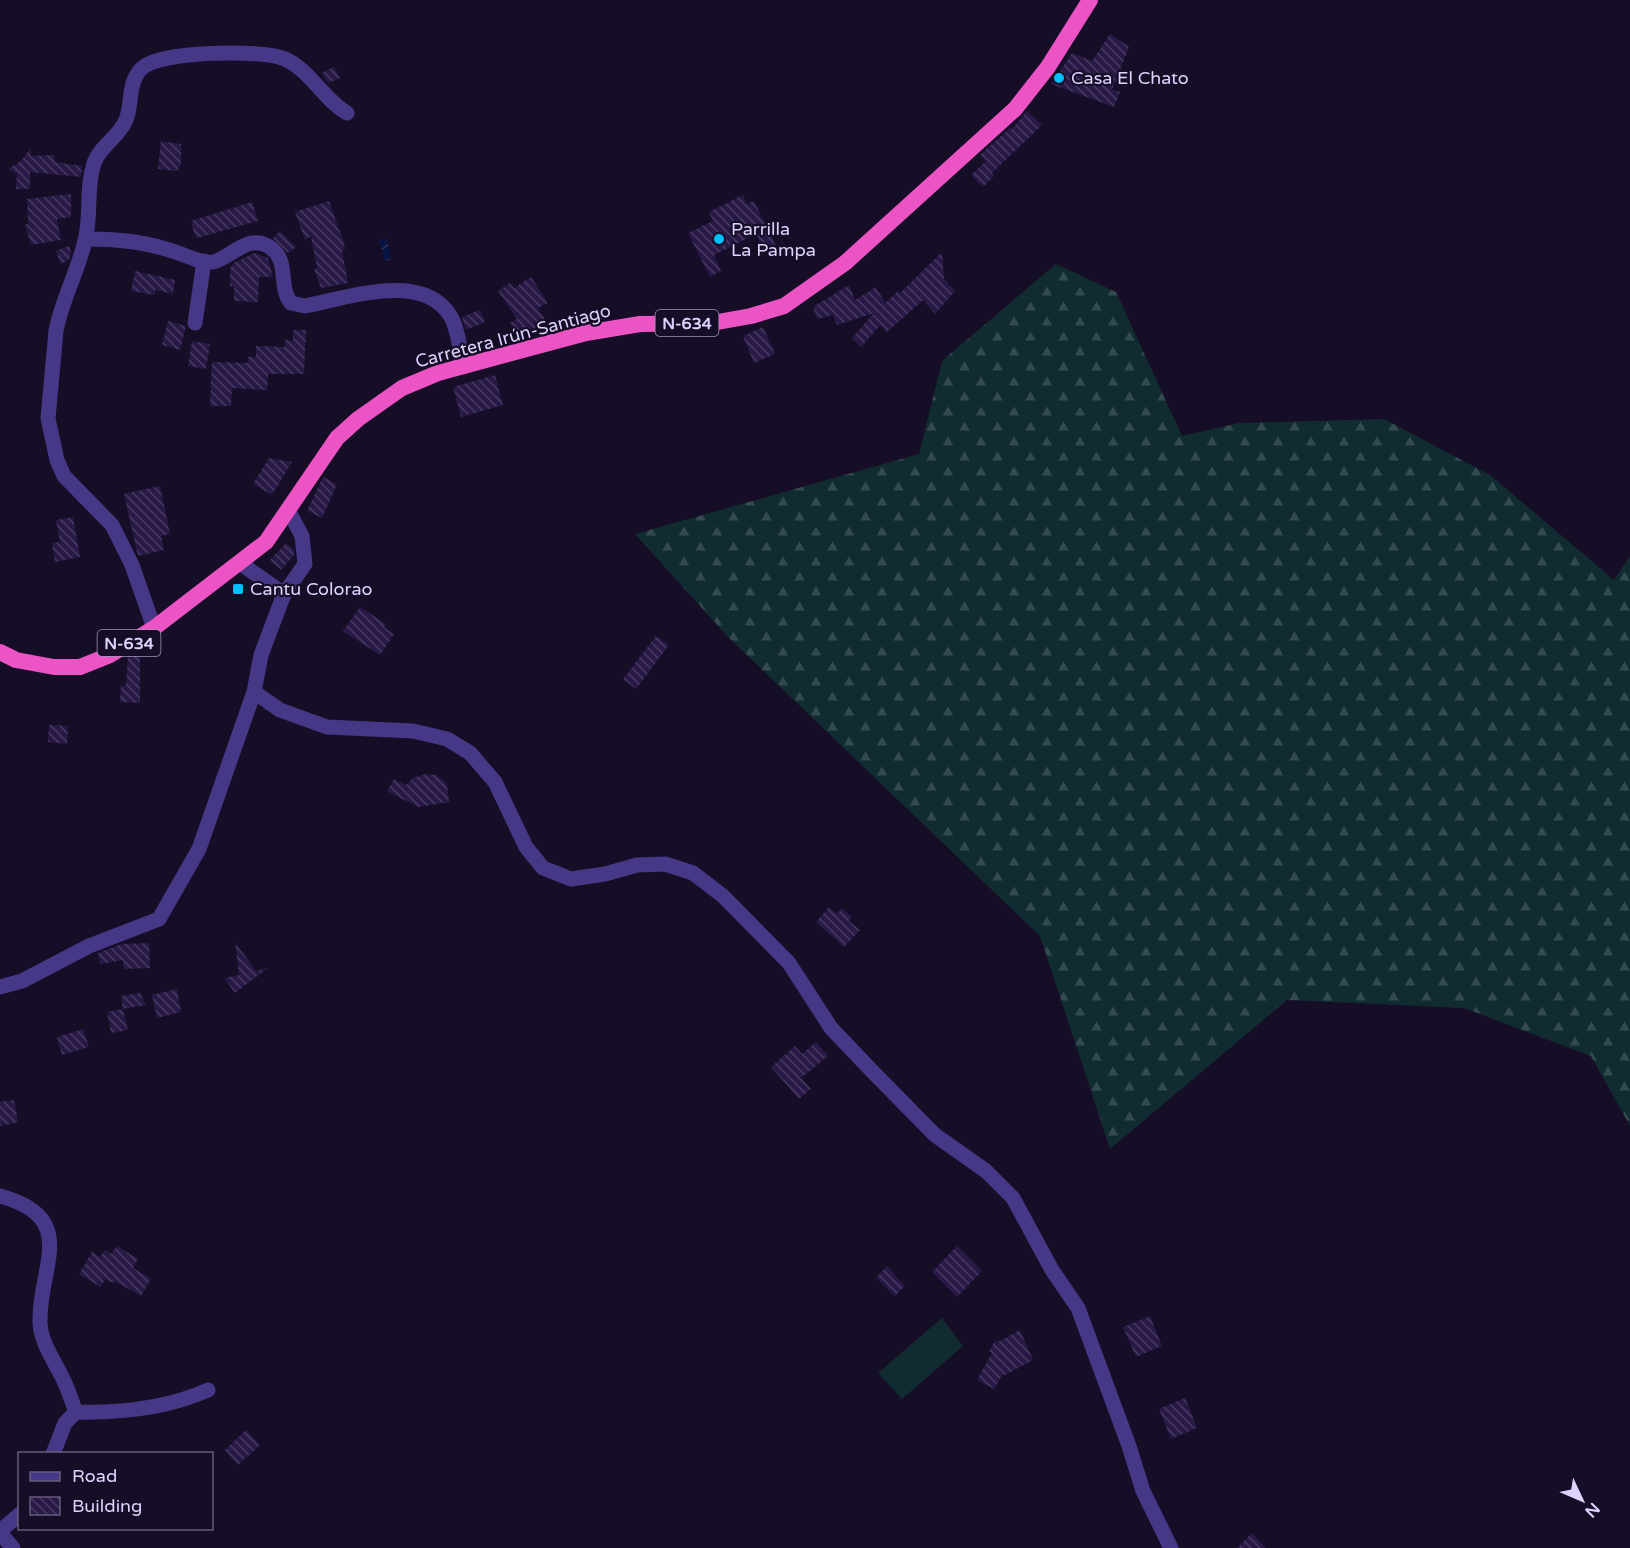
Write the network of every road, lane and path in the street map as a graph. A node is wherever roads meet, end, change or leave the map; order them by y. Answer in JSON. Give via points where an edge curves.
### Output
{"nodes":[{"id":1,"x":1090,"y":0,"type":"edge"},
{"id":2,"x":347,"y":113,"type":"dead end"},
{"id":3,"x":86,"y":239,"type":"junction"},
{"id":4,"x":204,"y":261,"type":"junction"},
{"id":5,"x":195,"y":322,"type":"dead end"},
{"id":6,"x":463,"y":367,"type":"junction"},
{"id":7,"x":288,"y":510,"type":"junction"},
{"id":8,"x":240,"y":563,"type":"junction"},
{"id":9,"x":284,"y":594,"type":"junction"},
{"id":10,"x":154,"y":628,"type":"junction"},
{"id":11,"x":0,"y":652,"type":"edge"},
{"id":12,"x":254,"y":692,"type":"junction"},
{"id":13,"x":0,"y":987,"type":"edge"},
{"id":14,"x":0,"y":1196,"type":"edge"},
{"id":15,"x":208,"y":1390,"type":"dead end"},
{"id":16,"x":76,"y":1412,"type":"junction"},
{"id":17,"x":54,"y":1452,"type":"edge"},
{"id":18,"x":18,"y":1516,"type":"edge"},
{"id":19,"x":0,"y":1532,"type":"edge"},
{"id":20,"x":13,"y":1548,"type":"edge"},
{"id":21,"x":1172,"y":1548,"type":"edge"}],
"edges":[{"from":1,"to":6,"type":"highway","name":"Carretera Irún-Santiago","number":"N-634","via":[[1048,67],[1015,109],[845,263],[784,306],[712,323],[640,324],[586,333]]},
{"from":2,"to":3,"type":"street","via":[[280,57],[214,53],[153,62],[136,76],[126,119],[94,161],[87,197]]},
{"from":3,"to":4,"type":"street","via":[[152,244]]},
{"from":3,"to":10,"type":"street","via":[[58,315],[49,430],[64,476],[112,525],[123,545]]},
{"from":4,"to":5,"type":"street"},
{"from":4,"to":6,"type":"street","via":[[213,262],[252,243],[270,247],[284,266],[285,296],[291,303],[305,306],[396,290],[422,292],[438,301],[451,318]]},
{"from":6,"to":7,"type":"highway","name":"Carretera Irún-Santiago","number":"N-634","via":[[402,388],[358,419],[337,438]]},
{"from":7,"to":8,"type":"highway","name":"Carretera Irún-Santiago","number":"N-634","via":[[266,542]]},
{"from":7,"to":9,"type":"street","via":[[302,536],[305,564]]},
{"from":8,"to":9,"type":"street"},
{"from":8,"to":10,"type":"highway","name":"Carretera Irún-Santiago","number":"N-634"},
{"from":9,"to":12,"type":"street","via":[[261,655]]},
{"from":10,"to":11,"type":"highway","name":"Carretera Irún-Santiago","number":"N-634","via":[[110,655],[80,667],[16,660]]},
{"from":12,"to":13,"type":"street","via":[[199,849],[159,919],[89,946],[22,981]]},
{"from":12,"to":21,"type":"street","via":[[280,710],[327,727],[413,731],[447,739],[470,753],[495,782],[526,847],[543,868],[571,879],[637,865],[665,864],[693,873],[723,896],[789,963],[831,1028],[864,1063],[935,1135],[986,1171],[1013,1197],[1052,1270],[1078,1308],[1143,1491]]},
{"from":14,"to":16,"type":"street","via":[[19,1201],[40,1214],[48,1230],[49,1260],[40,1323],[45,1345]]},
{"from":15,"to":16,"type":"street","via":[[194,1397],[141,1408]]},
{"from":16,"to":17,"type":"street","via":[[65,1423]]},
{"from":18,"to":19,"type":"street"},
{"from":19,"to":20,"type":"street"}]}
